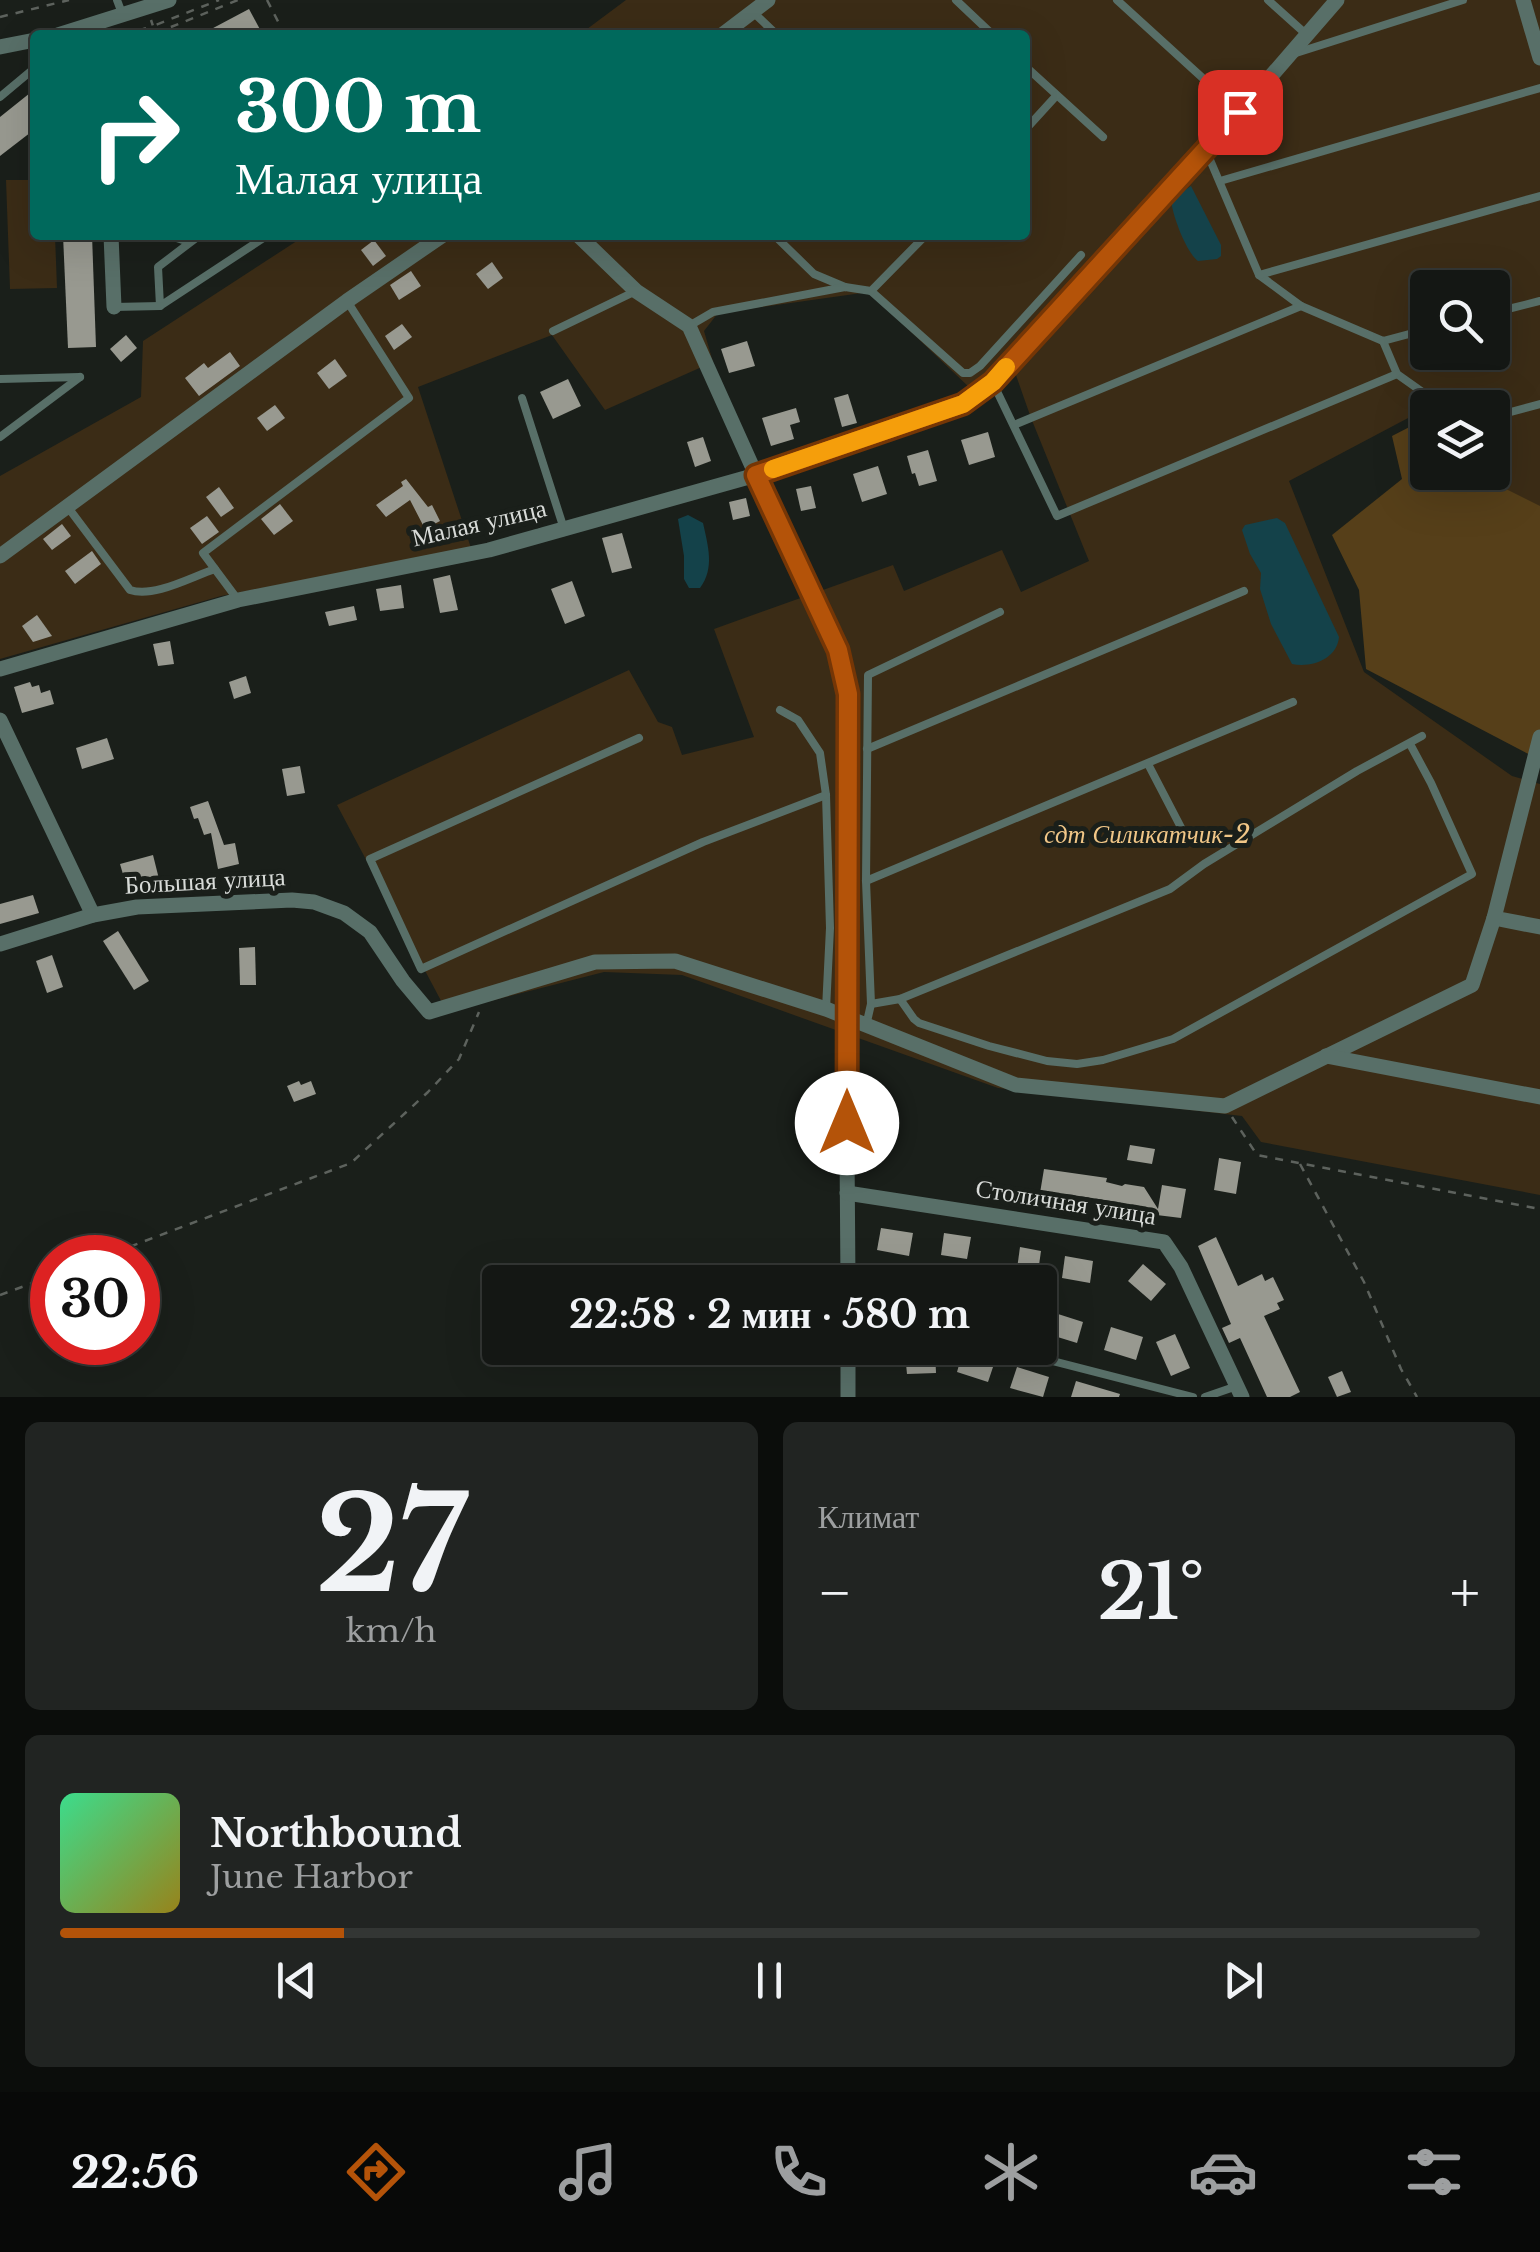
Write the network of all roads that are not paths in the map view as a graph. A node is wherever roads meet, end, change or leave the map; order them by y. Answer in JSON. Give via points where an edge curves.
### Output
{"nodes":[{"id":1,"x":168,"y":0,"type":"edge"},
{"id":2,"x":768,"y":0,"type":"edge"},
{"id":3,"x":956,"y":0,"type":"edge"},
{"id":4,"x":1117,"y":0,"type":"edge"},
{"id":5,"x":1268,"y":0,"type":"edge"},
{"id":6,"x":1338,"y":0,"type":"edge"},
{"id":7,"x":1464,"y":0,"type":"edge"},
{"id":8,"x":1527,"y":2,"type":"edge"},
{"id":9,"x":120,"y":8,"type":"edge"},
{"id":10,"x":753,"y":12,"type":"junction"},
{"id":11,"x":102,"y":29,"type":"edge"},
{"id":12,"x":729,"y":30,"type":"edge"},
{"id":13,"x":772,"y":30,"type":"edge"},
{"id":14,"x":988,"y":30,"type":"edge"},
{"id":15,"x":1307,"y":35,"type":"junction"},
{"id":16,"x":30,"y":41,"type":"edge"},
{"id":17,"x":0,"y":47,"type":"edge"},
{"id":18,"x":1290,"y":55,"type":"junction"},
{"id":19,"x":1540,"y":58,"type":"edge"},
{"id":20,"x":1030,"y":71,"type":"edge"},
{"id":21,"x":30,"y":72,"type":"edge"},
{"id":22,"x":1540,"y":88,"type":"edge"},
{"id":23,"x":1056,"y":96,"type":"junction"},
{"id":24,"x":0,"y":97,"type":"edge"},
{"id":25,"x":1240,"y":112,"type":"junction"},
{"id":26,"x":1030,"y":125,"type":"edge"},
{"id":27,"x":1103,"y":138,"type":"dead end"},
{"id":28,"x":1205,"y":148,"type":"junction"},
{"id":29,"x":1220,"y":181,"type":"junction"},
{"id":30,"x":1540,"y":196,"type":"edge"},
{"id":31,"x":111,"y":240,"type":"edge"},
{"id":32,"x":183,"y":240,"type":"edge"},
{"id":33,"x":193,"y":240,"type":"edge"},
{"id":34,"x":260,"y":240,"type":"edge"},
{"id":35,"x":436,"y":240,"type":"edge"},
{"id":36,"x":583,"y":240,"type":"edge"},
{"id":37,"x":779,"y":240,"type":"edge"},
{"id":38,"x":921,"y":240,"type":"edge"},
{"id":39,"x":190,"y":242,"type":"junction"},
{"id":40,"x":1081,"y":255,"type":"dead end"},
{"id":41,"x":1259,"y":275,"type":"junction"},
{"id":42,"x":844,"y":287,"type":"junction"},
{"id":43,"x":636,"y":291,"type":"junction"},
{"id":44,"x":871,"y":291,"type":"junction"},
{"id":45,"x":1540,"y":300,"type":"edge"},
{"id":46,"x":348,"y":301,"type":"junction"},
{"id":47,"x":160,"y":306,"type":"junction"},
{"id":48,"x":1301,"y":306,"type":"junction"},
{"id":49,"x":114,"y":307,"type":"joint"},
{"id":50,"x":1510,"y":308,"type":"edge"},
{"id":51,"x":689,"y":326,"type":"junction"},
{"id":52,"x":553,"y":332,"type":"dead end"},
{"id":53,"x":1410,"y":334,"type":"edge"},
{"id":54,"x":1382,"y":341,"type":"junction"},
{"id":55,"x":1397,"y":374,"type":"junction"},
{"id":56,"x":0,"y":379,"type":"edge"},
{"id":57,"x":993,"y":382,"type":"junction"},
{"id":58,"x":1420,"y":390,"type":"edge"},
{"id":59,"x":522,"y":398,"type":"dead end"},
{"id":60,"x":1540,"y":404,"type":"edge"},
{"id":61,"x":1510,"y":412,"type":"edge"},
{"id":62,"x":1014,"y":426,"type":"junction"},
{"id":63,"x":0,"y":436,"type":"edge"},
{"id":64,"x":756,"y":475,"type":"junction"},
{"id":65,"x":67,"y":506,"type":"junction"},
{"id":66,"x":564,"y":529,"type":"junction"},
{"id":67,"x":0,"y":556,"type":"edge"},
{"id":68,"x":215,"y":568,"type":"junction"},
{"id":69,"x":1244,"y":590,"type":"dead end"},
{"id":70,"x":238,"y":600,"type":"junction"},
{"id":71,"x":1000,"y":612,"type":"dead end"},
{"id":72,"x":0,"y":669,"type":"edge"},
{"id":73,"x":1294,"y":702,"type":"dead end"},
{"id":74,"x":780,"y":710,"type":"dead end"},
{"id":75,"x":0,"y":720,"type":"edge"},
{"id":76,"x":1422,"y":736,"type":"dead end"},
{"id":77,"x":1540,"y":737,"type":"edge"},
{"id":78,"x":639,"y":738,"type":"dead end"},
{"id":79,"x":1410,"y":744,"type":"junction"},
{"id":80,"x":866,"y":749,"type":"junction"},
{"id":81,"x":1148,"y":764,"type":"junction"},
{"id":82,"x":826,"y":795,"type":"junction"},
{"id":83,"x":1187,"y":838,"type":"dead end"},
{"id":84,"x":866,"y":880,"type":"junction"},
{"id":85,"x":93,"y":915,"type":"junction"},
{"id":86,"x":1494,"y":918,"type":"junction"},
{"id":87,"x":1540,"y":927,"type":"edge"},
{"id":88,"x":0,"y":944,"type":"edge"},
{"id":89,"x":900,"y":999,"type":"junction"},
{"id":90,"x":871,"y":1004,"type":"junction"},
{"id":91,"x":826,"y":1009,"type":"junction"},
{"id":92,"x":846,"y":1018,"type":"junction"},
{"id":93,"x":866,"y":1026,"type":"junction"},
{"id":94,"x":1326,"y":1056,"type":"junction"},
{"id":95,"x":1540,"y":1097,"type":"edge"},
{"id":96,"x":847,"y":1193,"type":"junction"},
{"id":97,"x":848,"y":1265,"type":"edge"},
{"id":98,"x":1057,"y":1362,"type":"edge"},
{"id":99,"x":848,"y":1365,"type":"edge"},
{"id":100,"x":1239,"y":1391,"type":"edge"},
{"id":101,"x":848,"y":1397,"type":"edge"},
{"id":102,"x":1193,"y":1397,"type":"edge"},
{"id":103,"x":1205,"y":1397,"type":"edge"}],
"edges":[{"from":1,"to":9,"type":"street"},
{"from":2,"to":10,"type":"street"},
{"from":3,"to":14,"type":"lane"},
{"from":4,"to":25,"type":"lane"},
{"from":5,"to":15,"type":"lane"},
{"from":6,"to":15,"type":"street","name":"Малая улица"},
{"from":7,"to":18,"type":"lane"},
{"from":8,"to":19,"type":"street"},
{"from":9,"to":11,"type":"street"},
{"from":10,"to":12,"type":"street"},
{"from":10,"to":13,"type":"lane"},
{"from":15,"to":18,"type":"street","name":"Малая улица"},
{"from":16,"to":17,"type":"street"},
{"from":18,"to":25,"type":"street","name":"Малая улица"},
{"from":20,"to":23,"type":"lane"},
{"from":21,"to":24,"type":"lane"},
{"from":22,"to":29,"type":"lane"},
{"from":23,"to":26,"type":"lane"},
{"from":23,"to":27,"type":"lane"},
{"from":25,"to":28,"type":"street","name":"Малая улица"},
{"from":28,"to":29,"type":"lane"},
{"from":28,"to":57,"type":"street","name":"Малая улица"},
{"from":29,"to":41,"type":"lane"},
{"from":30,"to":41,"type":"lane"},
{"from":31,"to":49,"type":"street"},
{"from":32,"to":39,"type":"lane"},
{"from":33,"to":39,"type":"lane"},
{"from":34,"to":47,"type":"lane"},
{"from":35,"to":46,"type":"street"},
{"from":36,"to":43,"type":"street"},
{"from":37,"to":42,"type":"lane","via":[[814,274]]},
{"from":38,"to":44,"type":"lane"},
{"from":39,"to":47,"type":"lane","via":[[158,267]]},
{"from":40,"to":44,"type":"lane","via":[[970,373],[963,374]]},
{"from":41,"to":48,"type":"lane"},
{"from":42,"to":44,"type":"lane"},
{"from":42,"to":51,"type":"lane","via":[[713,312]]},
{"from":43,"to":51,"type":"street"},
{"from":43,"to":52,"type":"lane"},
{"from":45,"to":50,"type":"lane"},
{"from":46,"to":65,"type":"street"},
{"from":46,"to":68,"type":"lane","via":[[409,398],[203,552]]},
{"from":47,"to":49,"type":"lane"},
{"from":48,"to":54,"type":"lane"},
{"from":48,"to":62,"type":"lane"},
{"from":51,"to":64,"type":"street"},
{"from":53,"to":54,"type":"lane"},
{"from":54,"to":55,"type":"lane"},
{"from":55,"to":58,"type":"lane"},
{"from":55,"to":62,"type":"lane","via":[[1057,516]]},
{"from":56,"to":63,"type":"lane","via":[[80,376]]},
{"from":57,"to":62,"type":"lane"},
{"from":57,"to":64,"type":"street","name":"Малая улица","via":[[963,404]]},
{"from":59,"to":66,"type":"lane"},
{"from":60,"to":61,"type":"lane"},
{"from":64,"to":66,"type":"street","name":"Малая улица"},
{"from":64,"to":92,"type":"street","via":[[838,650],[848,694]]},
{"from":65,"to":67,"type":"street"},
{"from":65,"to":68,"type":"lane","via":[[130,590],[154,591]]},
{"from":66,"to":70,"type":"street","name":"Малая улица"},
{"from":68,"to":70,"type":"lane"},
{"from":69,"to":80,"type":"lane"},
{"from":70,"to":72,"type":"street","name":"Малая улица"},
{"from":71,"to":80,"type":"lane","via":[[868,675]]},
{"from":73,"to":81,"type":"lane"},
{"from":74,"to":82,"type":"lane","via":[[798,720],[820,753]]},
{"from":75,"to":85,"type":"street"},
{"from":76,"to":79,"type":"lane"},
{"from":77,"to":86,"type":"street"},
{"from":78,"to":82,"type":"lane","via":[[370,859],[421,969]]},
{"from":79,"to":89,"type":"lane","via":[[1170,889]]},
{"from":79,"to":89,"type":"lane","via":[[1472,874],[1173,1039],[1103,1060],[1062,1064],[920,1023]]},
{"from":80,"to":84,"type":"lane"},
{"from":81,"to":83,"type":"lane"},
{"from":81,"to":84,"type":"lane"},
{"from":82,"to":91,"type":"lane"},
{"from":84,"to":90,"type":"lane"},
{"from":85,"to":88,"type":"street","name":"Большая улица"},
{"from":85,"to":91,"type":"street","name":"Большая улица","via":[[136,907],[314,902],[344,912],[370,932],[429,1012],[595,962],[675,961]]},
{"from":86,"to":87,"type":"street"},
{"from":86,"to":94,"type":"street","via":[[1472,986]]},
{"from":89,"to":90,"type":"lane"},
{"from":90,"to":93,"type":"lane"},
{"from":91,"to":92,"type":"street"},
{"from":92,"to":93,"type":"street"},
{"from":92,"to":96,"type":"street"},
{"from":93,"to":94,"type":"street","via":[[1016,1085],[1225,1106]]},
{"from":94,"to":95,"type":"street"},
{"from":96,"to":97,"type":"street"},
{"from":96,"to":100,"type":"street","name":"Столичная улица","via":[[1164,1242]]},
{"from":98,"to":102,"type":"lane"},
{"from":99,"to":101,"type":"street"},
{"from":100,"to":103,"type":"lane"}]}
